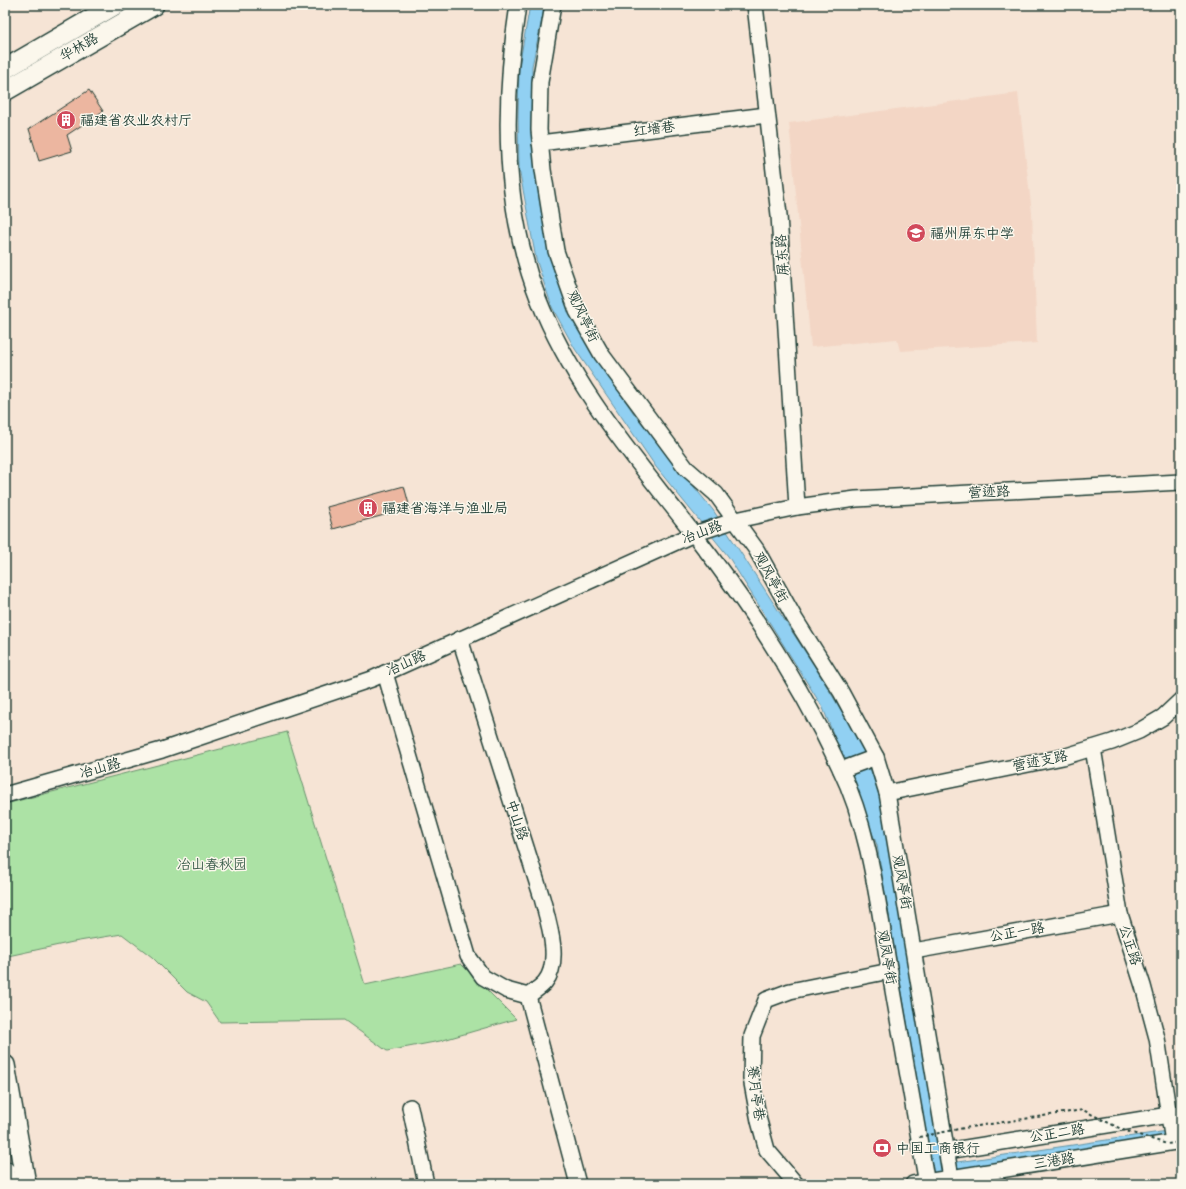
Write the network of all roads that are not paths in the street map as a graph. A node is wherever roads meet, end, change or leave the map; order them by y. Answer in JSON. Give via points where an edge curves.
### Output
{"nodes":[{"id":1,"x":154,"y":5,"type":"edge"},
{"id":2,"x":518,"y":5,"type":"edge"},
{"id":3,"x":553,"y":5,"type":"edge"},
{"id":4,"x":755,"y":5,"type":"edge"},
{"id":5,"x":110,"y":8,"type":"edge"},
{"id":6,"x":112,"y":28,"type":"junction"},
{"id":7,"x":5,"y":69,"type":"edge"},
{"id":8,"x":5,"y":91,"type":"edge"},
{"id":9,"x":767,"y":115,"type":"junction"},
{"id":10,"x":540,"y":143,"type":"junction"},
{"id":11,"x":1181,"y":482,"type":"edge"},
{"id":12,"x":798,"y":507,"type":"junction"},
{"id":13,"x":736,"y":520,"type":"junction"},
{"id":14,"x":694,"y":534,"type":"junction"},
{"id":15,"x":460,"y":639,"type":"junction"},
{"id":16,"x":385,"y":673,"type":"junction"},
{"id":17,"x":1181,"y":700,"type":"edge"},
{"id":18,"x":1093,"y":748,"type":"junction"},
{"id":19,"x":876,"y":757,"type":"junction"},
{"id":20,"x":841,"y":770,"type":"junction"},
{"id":21,"x":887,"y":793,"type":"junction"},
{"id":22,"x":5,"y":795,"type":"edge"},
{"id":23,"x":1120,"y":914,"type":"junction"},
{"id":24,"x":914,"y":950,"type":"junction"},
{"id":25,"x":890,"y":971,"type":"junction"},
{"id":26,"x":528,"y":996,"type":"junction"},
{"id":27,"x":5,"y":1065,"type":"edge"},
{"id":28,"x":410,"y":1107,"type":"dead end"},
{"id":29,"x":1173,"y":1118,"type":"edge"},
{"id":30,"x":1178,"y":1142,"type":"edge"},
{"id":31,"x":947,"y":1151,"type":"junction"},
{"id":32,"x":5,"y":1171,"type":"edge"},
{"id":33,"x":952,"y":1181,"type":"edge"},
{"id":34,"x":923,"y":1183,"type":"edge"},
{"id":35,"x":7,"y":1184,"type":"edge"},
{"id":36,"x":26,"y":1184,"type":"edge"},
{"id":37,"x":426,"y":1184,"type":"edge"},
{"id":38,"x":578,"y":1184,"type":"edge"},
{"id":39,"x":796,"y":1184,"type":"edge"}],
"edges":[{"from":1,"to":6,"type":"main road","name":"华林路"},
{"from":2,"to":14,"type":"street","via":[[509,82],[510,164],[514,206],[536,295],[548,324],[592,401],[616,436]]},
{"from":3,"to":10,"type":"street","name":"观风亭街","via":[[540,82]]},
{"from":4,"to":9,"type":"street","name":"屏东路"},
{"from":5,"to":6,"type":"main road"},
{"from":5,"to":7,"type":"main road","name":"华林路"},
{"from":6,"to":8,"type":"main road","name":"华林路"},
{"from":9,"to":10,"type":"street","name":"红墙巷"},
{"from":9,"to":12,"type":"street","name":"屏东路","via":[[779,215]]},
{"from":10,"to":13,"type":"street","name":"观风亭街","via":[[556,252],[577,310],[602,355],[686,468],[716,494]]},
{"from":11,"to":12,"type":"street","name":"营迹路","via":[[856,499]]},
{"from":12,"to":13,"type":"street","name":"冶山路"},
{"from":13,"to":14,"type":"street","name":"冶山路"},
{"from":13,"to":19,"type":"street","name":"观风亭街","via":[[756,549],[794,619],[841,692]]},
{"from":14,"to":15,"type":"street","name":"冶山路"},
{"from":14,"to":20,"type":"street","name":"观凤亭街","via":[[793,679]]},
{"from":15,"to":16,"type":"street","name":"冶山路"},
{"from":15,"to":26,"type":"street","name":"中山路","via":[[542,898],[551,937],[553,963],[545,982]]},
{"from":16,"to":22,"type":"street","name":"冶山路","via":[[162,750]]},
{"from":16,"to":26,"type":"street","via":[[468,956],[483,977],[506,990]]},
{"from":17,"to":18,"type":"street","name":"营迹支路","via":[[1163,717],[1139,731]]},
{"from":18,"to":21,"type":"street","name":"营迹支路","via":[[1063,757]]},
{"from":18,"to":23,"type":"street","name":"公正路"},
{"from":19,"to":20,"type":"street"},
{"from":19,"to":21,"type":"street","name":"观风亭街"},
{"from":20,"to":25,"type":"street","name":"观凤亭街","via":[[860,819]]},
{"from":21,"to":24,"type":"street","name":"观风亭街"},
{"from":23,"to":24,"type":"street","name":"公正一路"},
{"from":23,"to":29,"type":"street","name":"公正路","via":[[1157,1038]]},
{"from":24,"to":31,"type":"street","name":"观风亭街"},
{"from":25,"to":34,"type":"street","name":"观凤亭街","via":[[919,1137]]},
{"from":25,"to":39,"type":"street","name":"赛月亭巷","via":[[790,991],[766,1000],[752,1036],[751,1078],[758,1121],[767,1150]]},
{"from":26,"to":38,"type":"street"},
{"from":27,"to":36,"type":"main road"},
{"from":28,"to":37,"type":"street"},
{"from":29,"to":30,"type":"street","name":"公正路"},
{"from":29,"to":31,"type":"street","name":"公正二路"},
{"from":30,"to":33,"type":"street","name":"三港路"},
{"from":31,"to":33,"type":"street","name":"观风亭街"},
{"from":32,"to":35,"type":"main road"},
{"from":33,"to":34,"type":"street","name":"三港路"}]}
